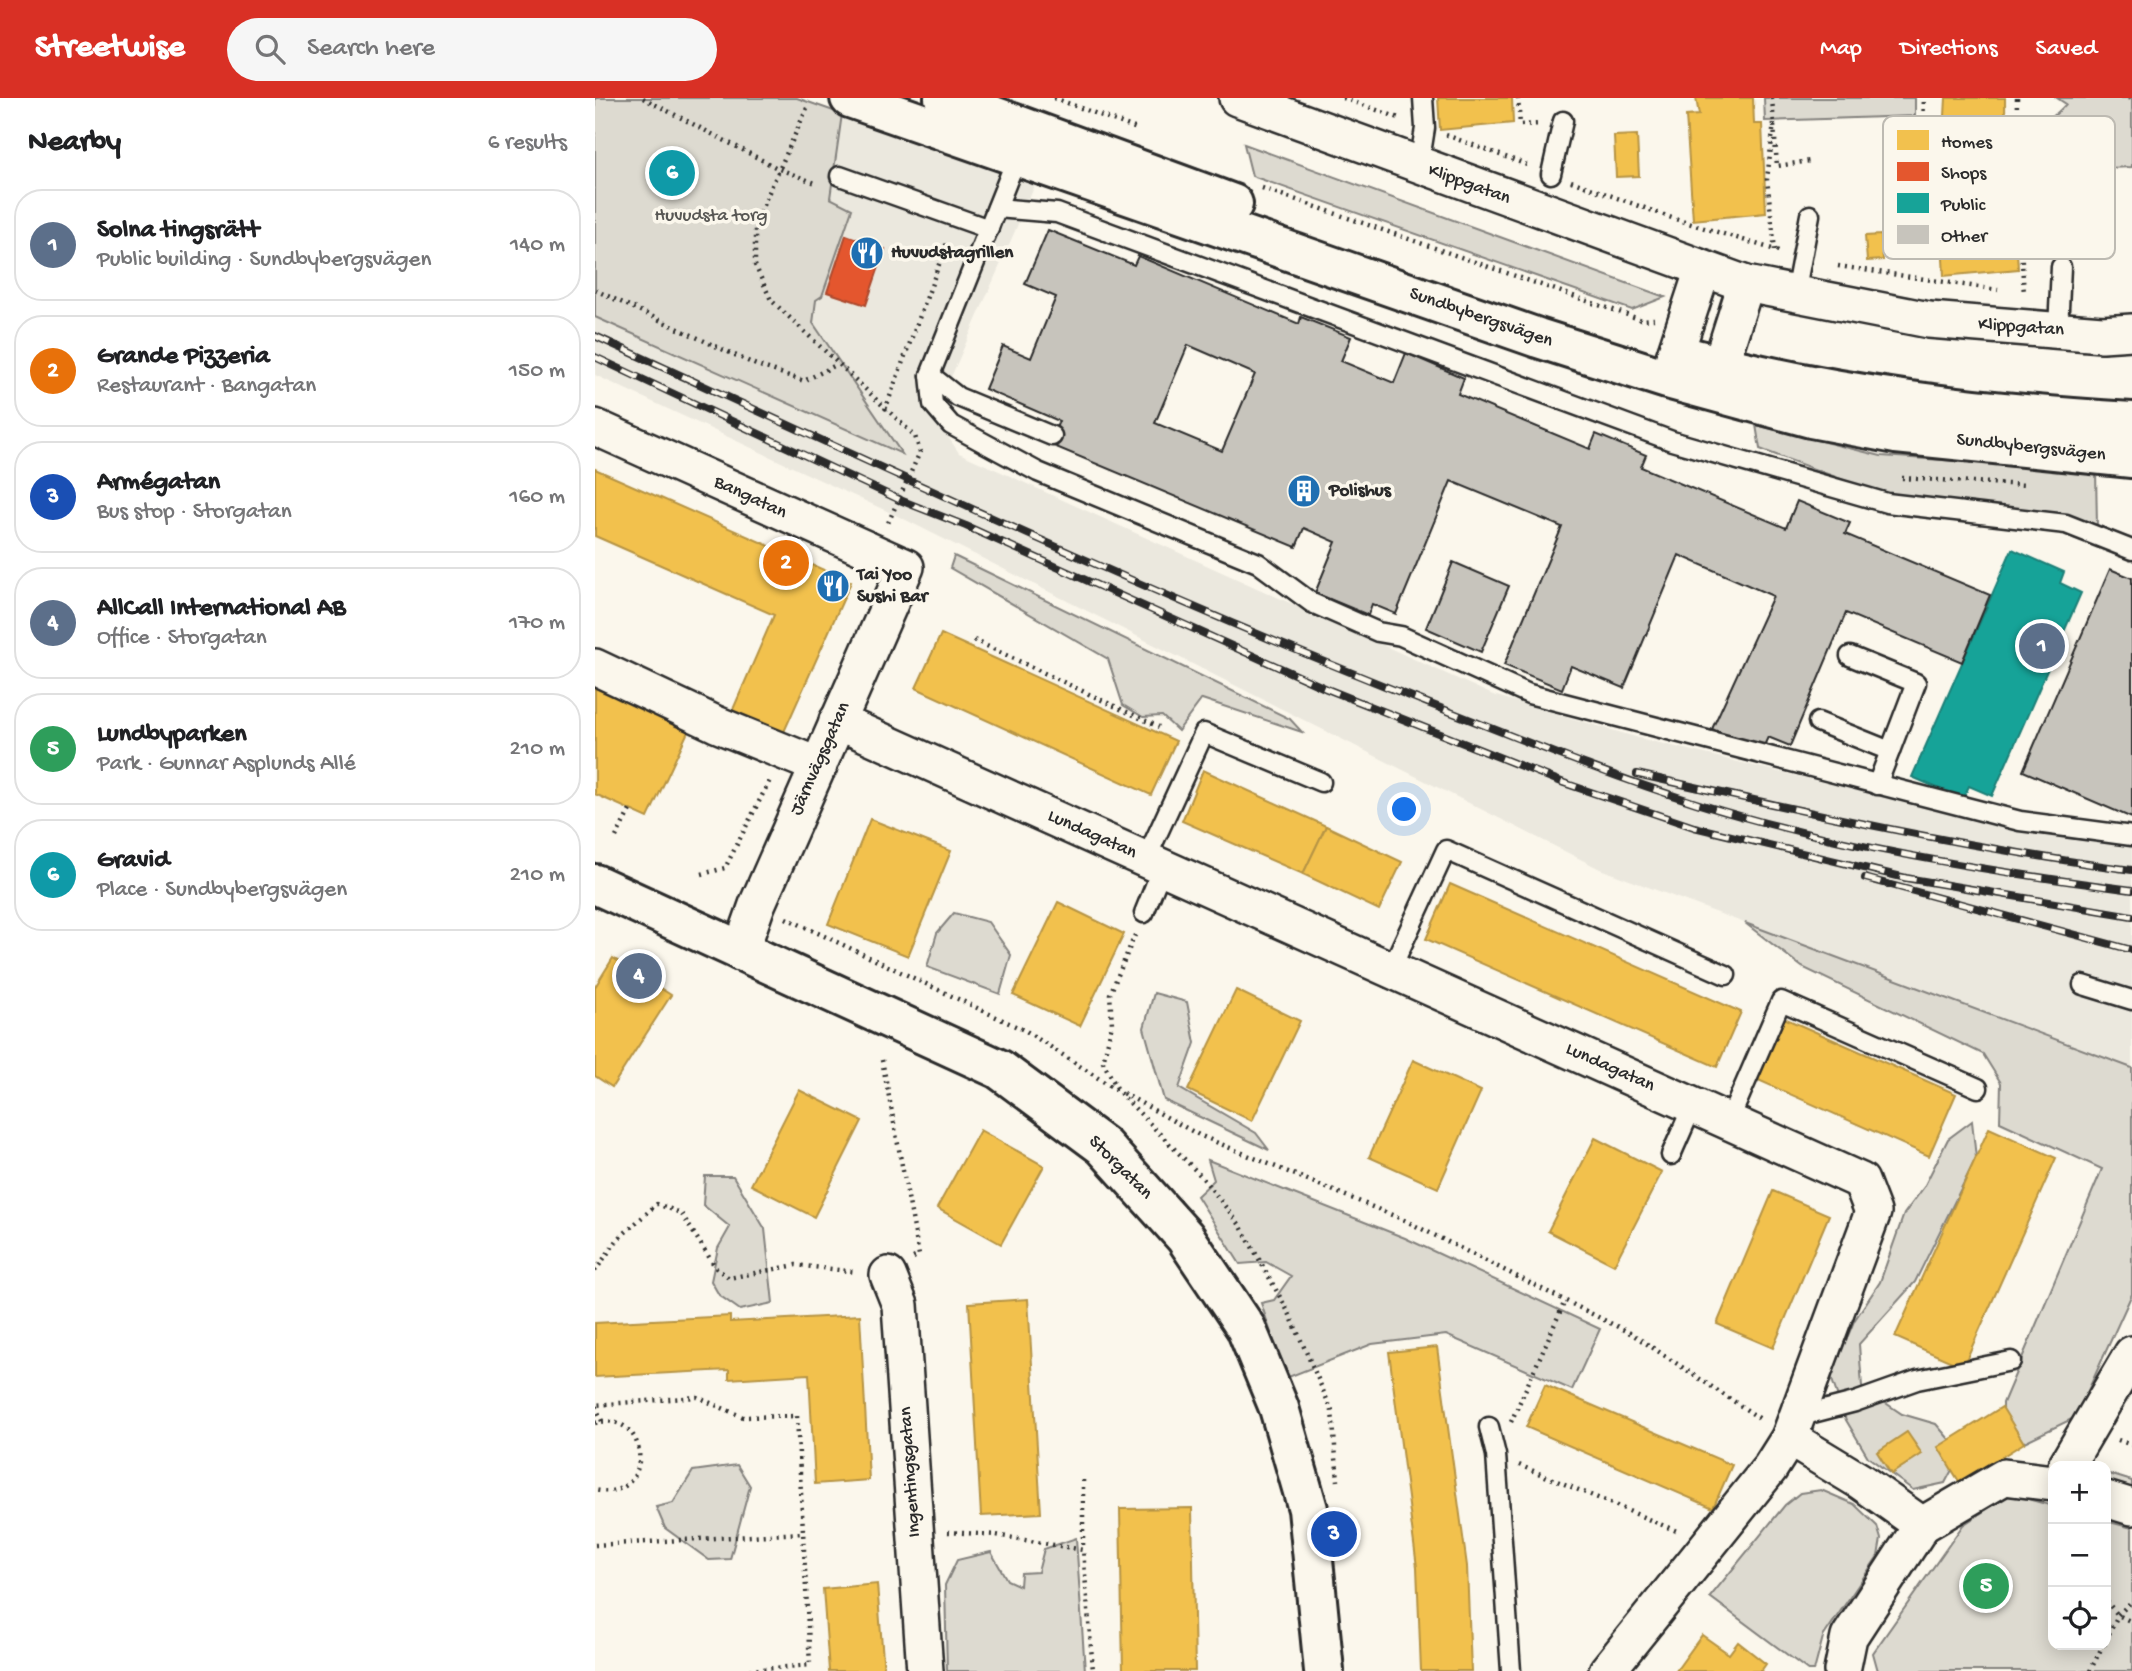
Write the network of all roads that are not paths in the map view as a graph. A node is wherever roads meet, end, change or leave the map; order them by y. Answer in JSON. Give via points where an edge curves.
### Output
{"nodes":[{"id":1,"x":850,"y":98,"type":"edge"},
{"id":2,"x":944,"y":98,"type":"edge"},
{"id":3,"x":1237,"y":98,"type":"edge"},
{"id":4,"x":1423,"y":98,"type":"edge"},
{"id":5,"x":1563,"y":121,"type":"dead end"},
{"id":6,"x":1022,"y":143,"type":"junction"},
{"id":7,"x":1419,"y":166,"type":"junction"},
{"id":8,"x":1551,"y":174,"type":"road end"},
{"id":9,"x":840,"y":176,"type":"dead end"},
{"id":10,"x":997,"y":208,"type":"junction"},
{"id":11,"x":1810,"y":215,"type":"dead end"},
{"id":12,"x":989,"y":229,"type":"junction"},
{"id":13,"x":2061,"y":267,"type":"dead end"},
{"id":14,"x":1703,"y":269,"type":"junction"},
{"id":15,"x":1746,"y":284,"type":"junction"},
{"id":16,"x":1795,"y":294,"type":"junction"},
{"id":17,"x":2058,"y":330,"type":"junction"},
{"id":18,"x":2132,"y":332,"type":"edge"},
{"id":19,"x":1671,"y":366,"type":"junction"},
{"id":20,"x":930,"y":375,"type":"junction"},
{"id":21,"x":1716,"y":378,"type":"junction"},
{"id":22,"x":2132,"y":422,"type":"edge"},
{"id":23,"x":595,"y":426,"type":"edge"},
{"id":24,"x":1052,"y":436,"type":"dead end"},
{"id":25,"x":2132,"y":458,"type":"edge"},
{"id":26,"x":2132,"y":550,"type":"edge"},
{"id":27,"x":906,"y":567,"type":"joint"},
{"id":28,"x":1850,"y":656,"type":"dead end"},
{"id":29,"x":595,"y":667,"type":"edge"},
{"id":30,"x":837,"y":721,"type":"junction"},
{"id":31,"x":1818,"y":722,"type":"dead end"},
{"id":32,"x":1890,"y":751,"type":"junction"},
{"id":33,"x":819,"y":766,"type":"junction"},
{"id":34,"x":1321,"y":782,"type":"dead end"},
{"id":35,"x":1877,"y":785,"type":"junction"},
{"id":36,"x":2132,"y":836,"type":"edge"},
{"id":37,"x":1154,"y":863,"type":"junction"},
{"id":38,"x":595,"y":884,"type":"edge"},
{"id":39,"x":1144,"y":913,"type":"road end"},
{"id":40,"x":740,"y":953,"type":"junction"},
{"id":41,"x":1391,"y":969,"type":"junction"},
{"id":42,"x":1726,"y":975,"type":"dead end"},
{"id":43,"x":2083,"y":985,"type":"dead end"},
{"id":44,"x":2132,"y":1000,"type":"edge"},
{"id":45,"x":1978,"y":1088,"type":"dead end"},
{"id":46,"x":1693,"y":1105,"type":"junction"},
{"id":47,"x":1728,"y":1121,"type":"junction"},
{"id":48,"x":1671,"y":1155,"type":"dead end"},
{"id":49,"x":888,"y":1275,"type":"road end"},
{"id":50,"x":2132,"y":1354,"type":"edge"},
{"id":51,"x":2011,"y":1361,"type":"dead end"},
{"id":52,"x":1489,"y":1427,"type":"dead end"},
{"id":53,"x":1793,"y":1427,"type":"junction"},
{"id":54,"x":2069,"y":1461,"type":"edge"},
{"id":55,"x":2048,"y":1482,"type":"edge"},
{"id":56,"x":2111,"y":1501,"type":"edge"},
{"id":57,"x":2132,"y":1507,"type":"edge"},
{"id":58,"x":1922,"y":1525,"type":"junction"},
{"id":59,"x":925,"y":1671,"type":"edge"},
{"id":60,"x":1324,"y":1671,"type":"edge"},
{"id":61,"x":1511,"y":1671,"type":"edge"},
{"id":62,"x":1607,"y":1671,"type":"edge"},
{"id":63,"x":1843,"y":1671,"type":"edge"}],
"edges":[{"from":1,"to":6,"type":"main road","name":"Sundbybergsvägen"},
{"from":2,"to":6,"type":"main road","name":"Sundbybergsvägen"},
{"from":3,"to":7,"type":"street","name":"Klippgatan"},
{"from":4,"to":7,"type":"lane","via":[[1425,128]]},
{"from":5,"to":8,"type":"lane"},
{"from":6,"to":10,"type":"lane"},
{"from":6,"to":19,"type":"main road","name":"Sundbybergsvägen","via":[[1538,338]]},
{"from":7,"to":14,"type":"street","name":"Klippgatan"},
{"from":9,"to":12,"type":"lane"},
{"from":10,"to":12,"type":"lane"},
{"from":10,"to":26,"type":"lane","via":[[1057,213],[1672,441],[1887,503],[2066,524]]},
{"from":11,"to":16,"type":"lane"},
{"from":12,"to":20,"type":"lane"},
{"from":13,"to":17,"type":"lane"},
{"from":14,"to":15,"type":"street","name":"Klippgatan"},
{"from":14,"to":19,"type":"street"},
{"from":15,"to":16,"type":"street","name":"Klippgatan"},
{"from":15,"to":21,"type":"street"},
{"from":16,"to":17,"type":"street","name":"Klippgatan","via":[[1929,320]]},
{"from":17,"to":18,"type":"street","name":"Klippgatan"},
{"from":19,"to":21,"type":"main road","name":"Sundbybergsvägen"},
{"from":20,"to":24,"type":"lane","via":[[958,397]]},
{"from":20,"to":35,"type":"lane","via":[[933,404],[951,425],[1038,472],[1258,563],[1312,603],[1378,632],[1401,636],[1529,694]]},
{"from":21,"to":22,"type":"main road","name":"Sundbybergsvägen"},
{"from":21,"to":25,"type":"main road","name":"Sundbybergsvägen","via":[[1811,418],[1896,435]]},
{"from":23,"to":27,"type":"street","name":"Bangatan"},
{"from":27,"to":30,"type":"street","name":"Järnvägsgatan"},
{"from":28,"to":32,"type":"lane","via":[[1916,683]]},
{"from":29,"to":33,"type":"street"},
{"from":30,"to":33,"type":"street","name":"Järnvägsgatan"},
{"from":30,"to":37,"type":"street","name":"Lundagatan"},
{"from":31,"to":32,"type":"lane"},
{"from":32,"to":35,"type":"lane"},
{"from":33,"to":40,"type":"street","name":"Järnvägsgatan"},
{"from":34,"to":37,"type":"lane","via":[[1204,733]]},
{"from":35,"to":36,"type":"lane","via":[[2020,821]]},
{"from":37,"to":39,"type":"lane"},
{"from":37,"to":41,"type":"street","name":"Lundagatan"},
{"from":38,"to":40,"type":"main road","name":"Storgatan"},
{"from":40,"to":60,"type":"main road","name":"Storgatan","via":[[999,1069],[1103,1146],[1185,1237],[1246,1328],[1279,1408],[1308,1509]]},
{"from":41,"to":42,"type":"lane","via":[[1446,850]]},
{"from":41,"to":46,"type":"street","name":"Lundagatan"},
{"from":43,"to":44,"type":"lane"},
{"from":45,"to":47,"type":"lane","via":[[1781,1001]]},
{"from":46,"to":47,"type":"street","name":"Lundagatan"},
{"from":46,"to":48,"type":"lane"},
{"from":47,"to":53,"type":"street","name":"Lundagatan","via":[[1861,1181],[1873,1212]]},
{"from":49,"to":59,"type":"street","name":"Ingentingsgatan","via":[[900,1305]]},
{"from":50,"to":54,"type":"street"},
{"from":51,"to":53,"type":"lane","via":[[1917,1380]]},
{"from":52,"to":61,"type":"lane","via":[[1496,1455]]},
{"from":53,"to":58,"type":"street"},
{"from":53,"to":62,"type":"street","name":"Lundagatan","via":[[1770,1468]]},
{"from":55,"to":58,"type":"street","via":[[2004,1477]]},
{"from":56,"to":57,"type":"street"},
{"from":58,"to":63,"type":"street","via":[[1849,1637]]}]}
